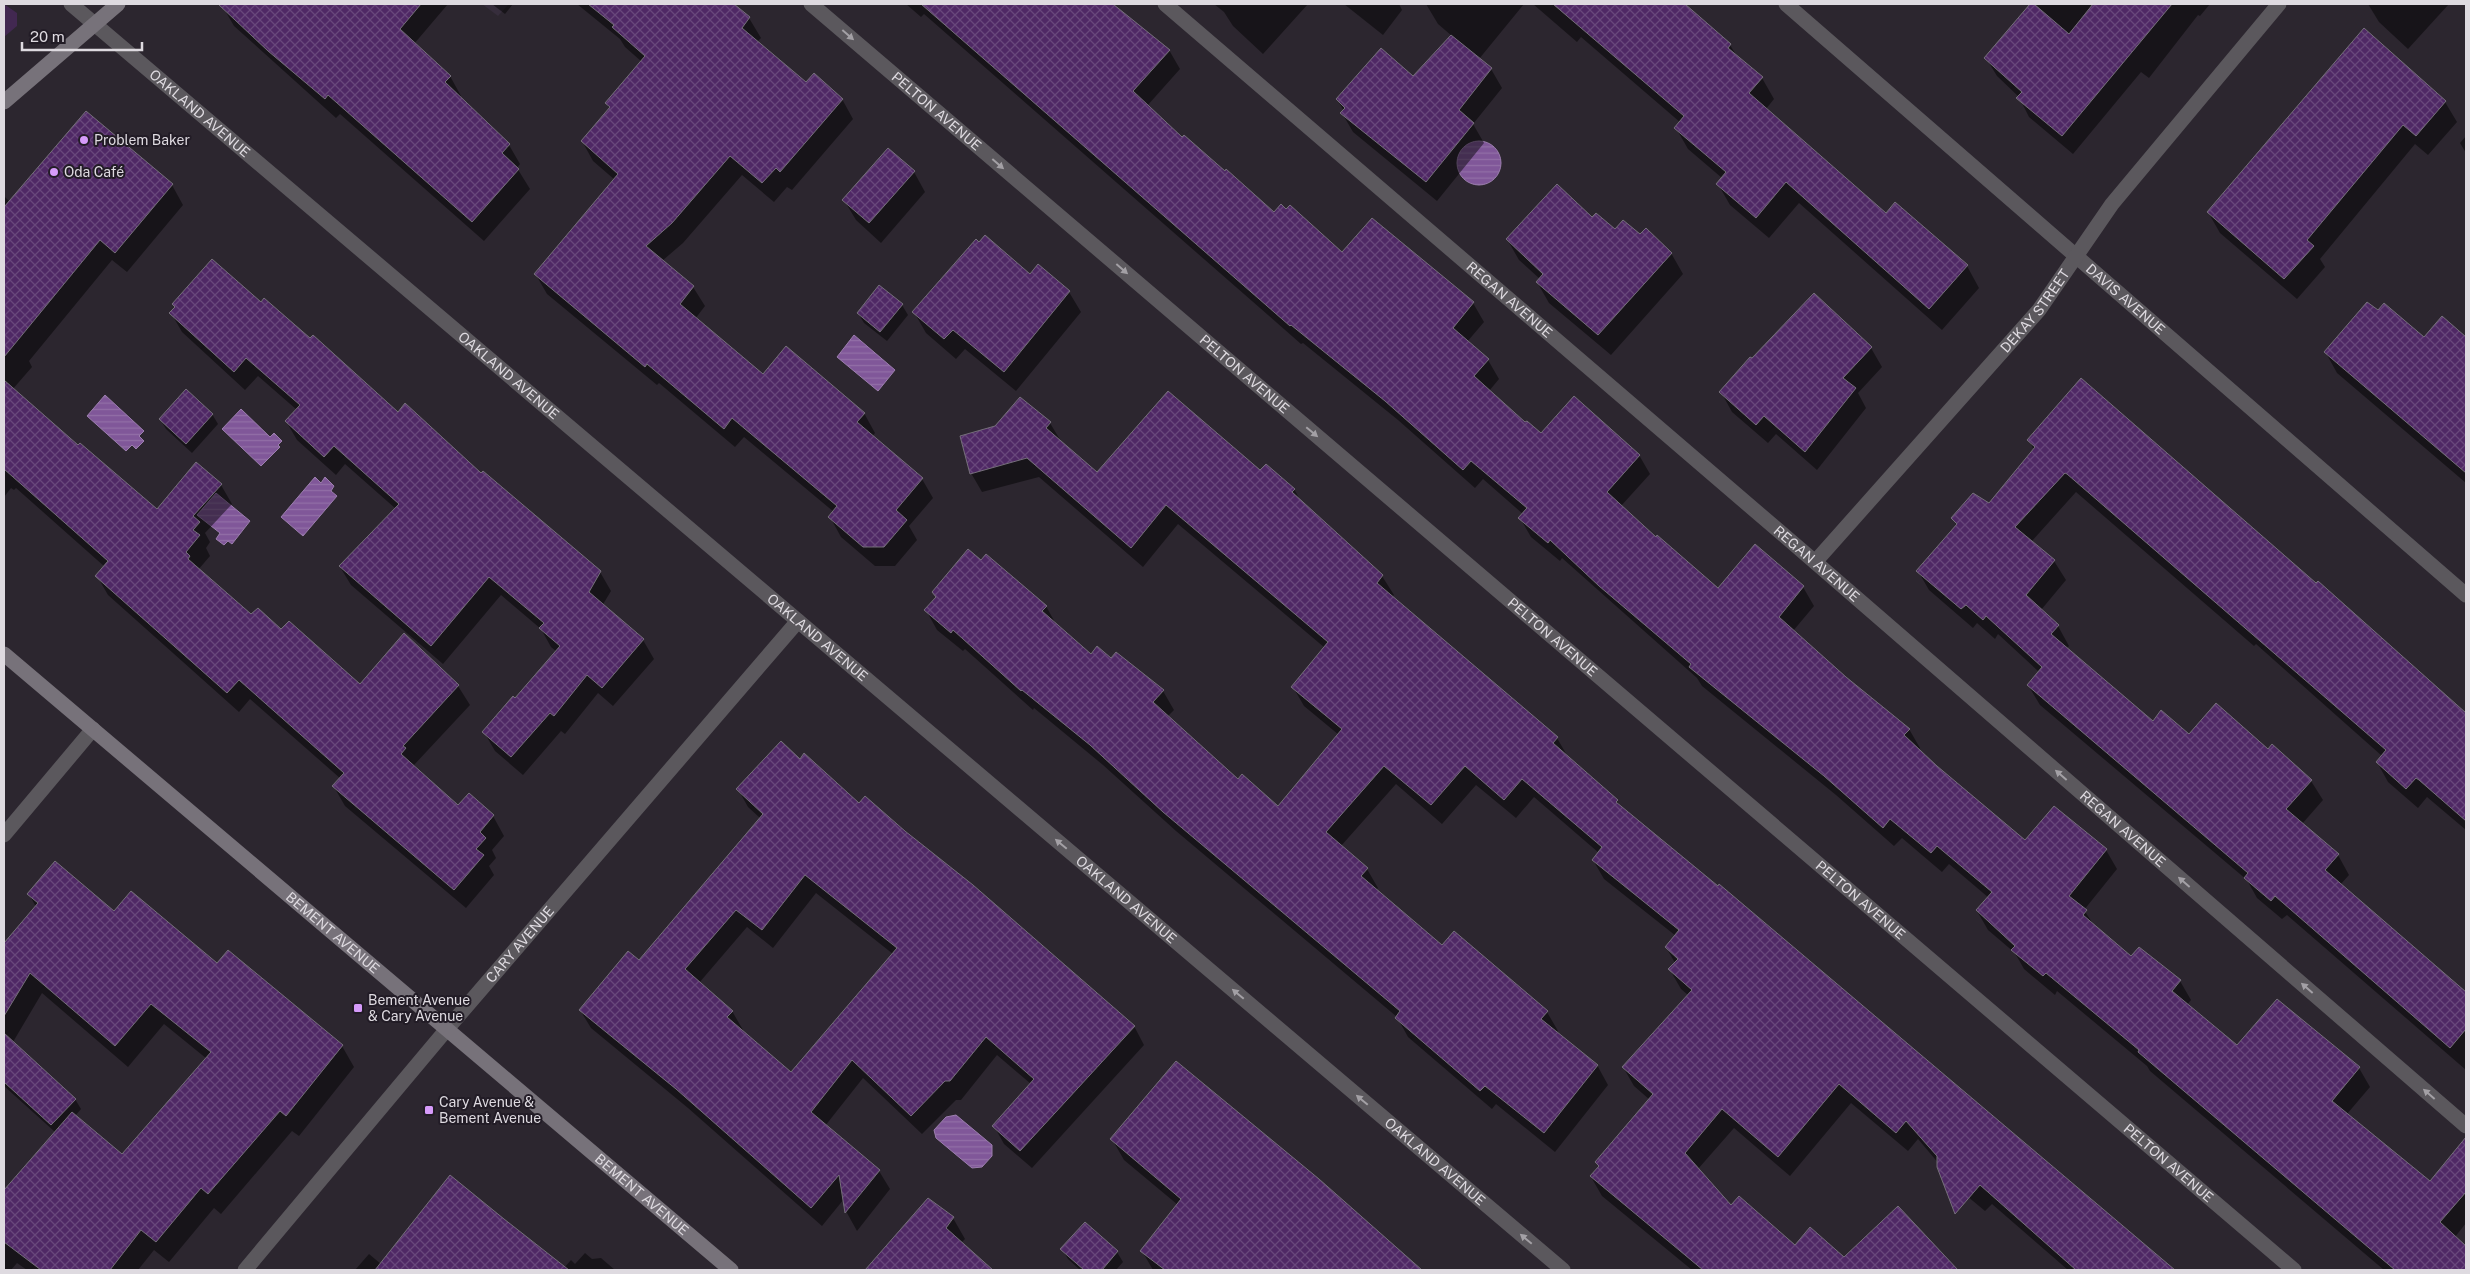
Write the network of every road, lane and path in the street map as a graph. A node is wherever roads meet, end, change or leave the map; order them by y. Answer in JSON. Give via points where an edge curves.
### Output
{"nodes":[{"id":1,"x":71,"y":4,"type":"edge"},
{"id":2,"x":118,"y":4,"type":"edge"},
{"id":3,"x":811,"y":4,"type":"edge"},
{"id":4,"x":1164,"y":4,"type":"edge"},
{"id":5,"x":1786,"y":4,"type":"edge"},
{"id":6,"x":2278,"y":4,"type":"edge"},
{"id":7,"x":95,"y":24,"type":"junction"},
{"id":8,"x":4,"y":102,"type":"edge"},
{"id":9,"x":2076,"y":257,"type":"junction"},
{"id":10,"x":1815,"y":562,"type":"junction"},
{"id":11,"x":2466,"y":595,"type":"edge"},
{"id":12,"x":798,"y":621,"type":"junction"},
{"id":13,"x":4,"y":654,"type":"edge"},
{"id":14,"x":93,"y":729,"type":"junction"},
{"id":15,"x":4,"y":835,"type":"edge"},
{"id":16,"x":447,"y":1030,"type":"junction"},
{"id":17,"x":2466,"y":1126,"type":"edge"},
{"id":18,"x":245,"y":1270,"type":"edge"},
{"id":19,"x":731,"y":1270,"type":"edge"},
{"id":20,"x":1563,"y":1270,"type":"edge"},
{"id":21,"x":2294,"y":1270,"type":"edge"}],
"edges":[{"from":1,"to":7,"type":"street","name":"OAKLAND AVENUE"},
{"from":2,"to":7,"type":"street"},
{"from":3,"to":21,"type":"street","name":"PELTON AVENUE","one_way":true},
{"from":4,"to":10,"type":"street","name":"REGAN AVENUE"},
{"from":5,"to":9,"type":"street","name":"DAVIS AVENUE"},
{"from":6,"to":9,"type":"street","name":"DEKAY STREET","via":[[2112,204]]},
{"from":7,"to":8,"type":"street"},
{"from":7,"to":12,"type":"street","name":"OAKLAND AVENUE"},
{"from":9,"to":10,"type":"street","name":"DEKAY STREET","via":[[2039,310]]},
{"from":9,"to":11,"type":"street","name":"DAVIS AVENUE"},
{"from":17,"to":10,"type":"street","name":"REGAN AVENUE","one_way":true},
{"from":12,"to":16,"type":"street","name":"CARY AVENUE"},
{"from":20,"to":12,"type":"street","name":"OAKLAND AVENUE","one_way":true},
{"from":13,"to":14,"type":"street","name":"BEMENT AVENUE"},
{"from":14,"to":15,"type":"street"},
{"from":14,"to":16,"type":"street","name":"BEMENT AVENUE"},
{"from":16,"to":18,"type":"street","name":"CARY AVENUE"},
{"from":16,"to":19,"type":"street","name":"BEMENT AVENUE"}]}
